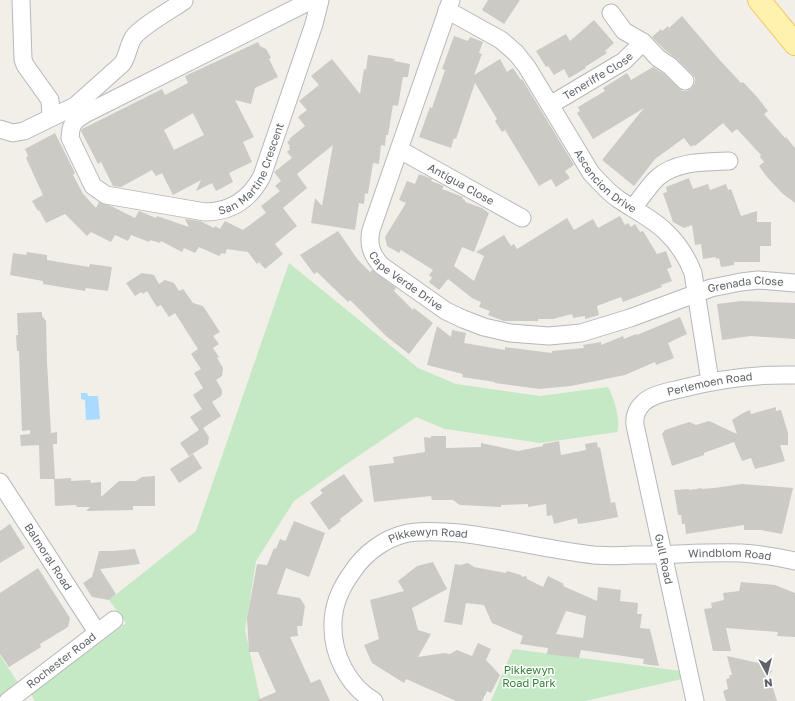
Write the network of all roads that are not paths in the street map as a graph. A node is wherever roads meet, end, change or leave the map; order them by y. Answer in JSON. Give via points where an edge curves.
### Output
{"nodes":[{"id":1,"x":21,"y":0,"type":"edge"},
{"id":2,"x":312,"y":0,"type":"edge"},
{"id":3,"x":320,"y":0,"type":"edge"},
{"id":4,"x":759,"y":0,"type":"edge"},
{"id":5,"x":184,"y":1,"type":"dead end"},
{"id":6,"x":449,"y":5,"type":"edge"},
{"id":7,"x":611,"y":13,"type":"dead end"},
{"id":8,"x":643,"y":42,"type":"junction"},
{"id":9,"x":795,"y":44,"type":"edge"},
{"id":10,"x":685,"y":80,"type":"dead end"},
{"id":11,"x":550,"y":105,"type":"junction"},
{"id":12,"x":51,"y":117,"type":"junction"},
{"id":13,"x":0,"y":129,"type":"edge"},
{"id":14,"x":400,"y":150,"type":"junction"},
{"id":15,"x":729,"y":161,"type":"dead end"},
{"id":16,"x":633,"y":208,"type":"junction"},
{"id":17,"x":522,"y":218,"type":"dead end"},
{"id":18,"x":795,"y":283,"type":"edge"},
{"id":19,"x":697,"y":292,"type":"junction"},
{"id":20,"x":795,"y":375,"type":"edge"},
{"id":21,"x":710,"y":381,"type":"junction"},
{"id":22,"x":635,"y":416,"type":"joint"},
{"id":23,"x":0,"y":482,"type":"edge"},
{"id":24,"x":663,"y":555,"type":"junction"},
{"id":25,"x":795,"y":561,"type":"edge"},
{"id":26,"x":114,"y":620,"type":"dead end"},
{"id":27,"x":97,"y":632,"type":"junction"},
{"id":28,"x":8,"y":701,"type":"edge"},
{"id":29,"x":374,"y":701,"type":"edge"},
{"id":30,"x":695,"y":701,"type":"edge"}],
"edges":[{"from":1,"to":12,"type":"street","via":[[23,59],[50,100]]},
{"from":2,"to":3,"type":"street","name":"San Martine Crescent","via":[[81,117],[73,124],[70,138],[93,186],[106,195],[205,212],[223,210],[249,196],[262,176]]},
{"from":4,"to":9,"type":"main road"},
{"from":5,"to":12,"type":"street","via":[[136,33],[122,64],[100,85],[75,106]]},
{"from":6,"to":11,"type":"street","name":"Ascencion Drive","via":[[516,53]]},
{"from":6,"to":14,"type":"street","name":"Cape Verde Drive"},
{"from":7,"to":8,"type":"street","name":"Teneriffe Close","via":[[624,31]]},
{"from":8,"to":10,"type":"street","name":"Teneriffe Close"},
{"from":8,"to":11,"type":"street","name":"Teneriffe Close","via":[[624,61]]},
{"from":11,"to":16,"type":"street","name":"Ascencion Drive","via":[[592,173],[612,194]]},
{"from":12,"to":13,"type":"street","via":[[19,133]]},
{"from":14,"to":17,"type":"street","name":"Antigua Close"},
{"from":14,"to":19,"type":"street","name":"Cape Verde Drive","via":[[371,230],[371,248],[382,266],[446,311],[484,327],[549,336],[581,333],[630,318]]},
{"from":15,"to":16,"type":"street","via":[[688,164],[670,170],[656,179]]},
{"from":16,"to":19,"type":"street","name":"Ascencion Drive","via":[[664,230],[679,247],[693,273]]},
{"from":18,"to":19,"type":"street","name":"Grenada Close","via":[[758,280]]},
{"from":19,"to":21,"type":"street","name":"Ascencion Drive"},
{"from":20,"to":21,"type":"street","name":"Perlemoen Road","via":[[752,376]]},
{"from":21,"to":22,"type":"street","name":"Perlemoen Road","via":[[650,398],[642,404]]},
{"from":22,"to":24,"type":"street","name":"Gull Road"},
{"from":23,"to":27,"type":"street","name":"Balmoral Road"},
{"from":24,"to":25,"type":"street","name":"Windblom Road","via":[[740,553]]},
{"from":24,"to":29,"type":"street","name":"Pikkewyn Road","via":[[595,555],[441,532],[404,534],[390,540],[377,547],[356,566],[339,593],[333,614],[335,643],[342,666],[356,687]]},
{"from":24,"to":30,"type":"street","name":"Gull Road"},
{"from":26,"to":27,"type":"street","name":"Rochester Road"},
{"from":27,"to":28,"type":"street","name":"Rochester Road"}]}
